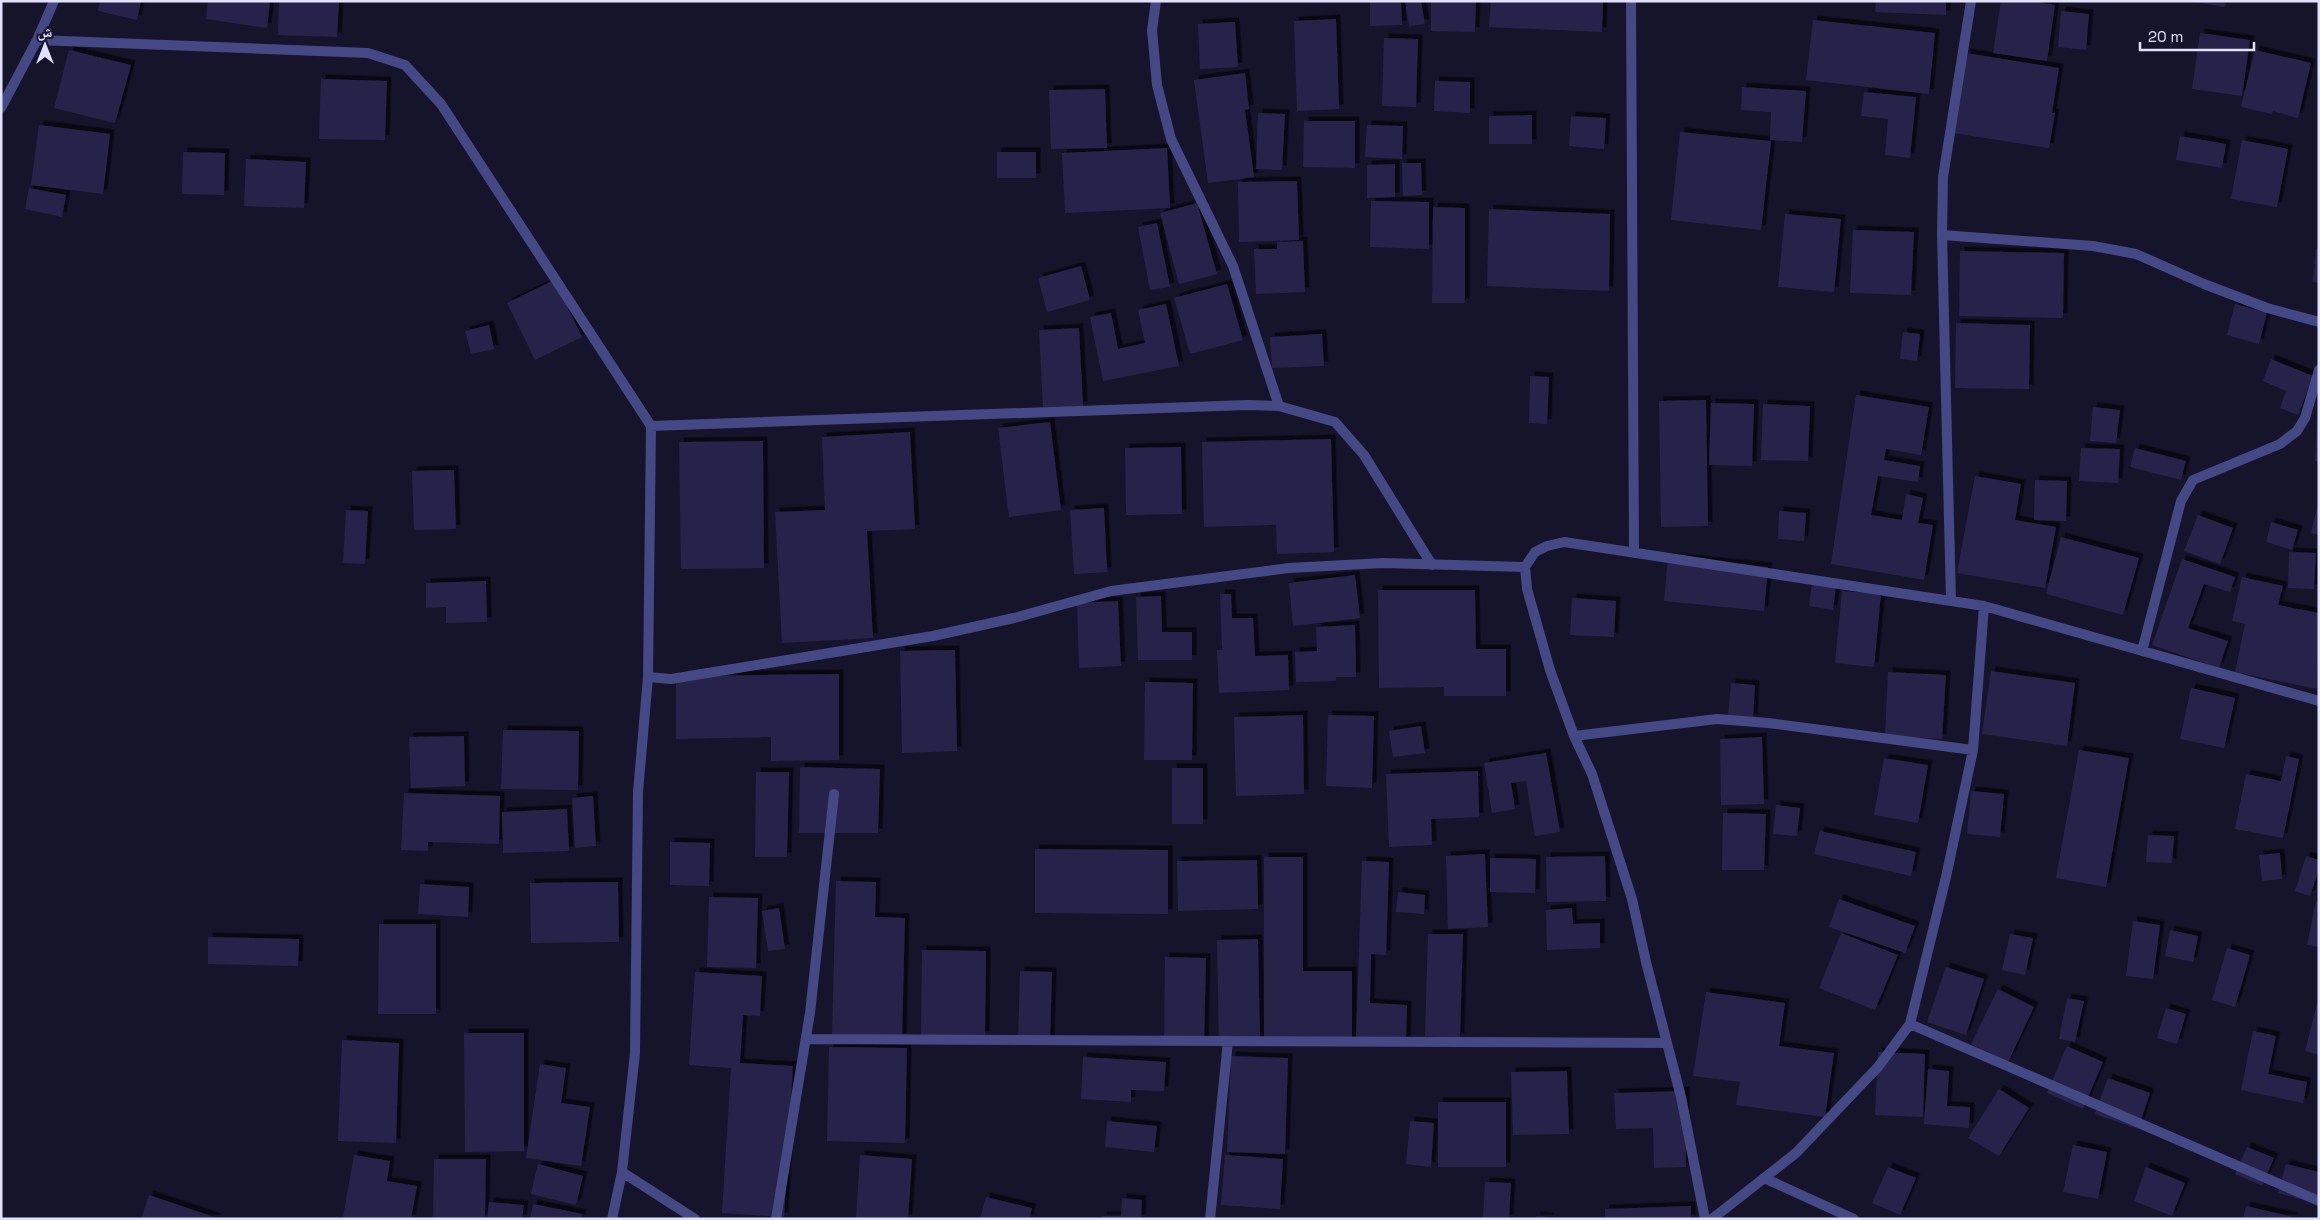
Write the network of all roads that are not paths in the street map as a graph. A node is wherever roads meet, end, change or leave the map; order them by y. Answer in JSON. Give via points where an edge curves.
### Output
{"nodes":[{"id":1,"x":54,"y":1,"type":"edge"},
{"id":2,"x":1156,"y":1,"type":"edge"},
{"id":3,"x":1631,"y":1,"type":"edge"},
{"id":4,"x":1971,"y":1,"type":"edge"},
{"id":5,"x":38,"y":40,"type":"junction"},
{"id":6,"x":1,"y":108,"type":"edge"},
{"id":7,"x":1942,"y":235,"type":"junction"},
{"id":8,"x":2319,"y":322,"type":"edge"},
{"id":9,"x":2319,"y":370,"type":"edge"},
{"id":10,"x":1279,"y":406,"type":"junction"},
{"id":11,"x":651,"y":426,"type":"junction"},
{"id":12,"x":1634,"y":553,"type":"junction"},
{"id":13,"x":1432,"y":565,"type":"junction"},
{"id":14,"x":1525,"y":567,"type":"junction"},
{"id":15,"x":1951,"y":601,"type":"junction"},
{"id":16,"x":1984,"y":606,"type":"junction"},
{"id":17,"x":2142,"y":651,"type":"junction"},
{"id":18,"x":648,"y":677,"type":"junction"},
{"id":19,"x":2319,"y":701,"type":"edge"},
{"id":20,"x":1574,"y":736,"type":"junction"},
{"id":21,"x":1972,"y":750,"type":"junction"},
{"id":22,"x":834,"y":794,"type":"dead end"},
{"id":23,"x":1910,"y":1024,"type":"junction"},
{"id":24,"x":806,"y":1039,"type":"junction"},
{"id":25,"x":1228,"y":1041,"type":"junction"},
{"id":26,"x":1667,"y":1043,"type":"junction"},
{"id":27,"x":622,"y":1172,"type":"junction"},
{"id":28,"x":1764,"y":1178,"type":"junction"},
{"id":29,"x":2319,"y":1202,"type":"edge"},
{"id":30,"x":612,"y":1219,"type":"edge"},
{"id":31,"x":696,"y":1219,"type":"edge"},
{"id":32,"x":776,"y":1219,"type":"edge"},
{"id":33,"x":1210,"y":1219,"type":"edge"},
{"id":34,"x":1705,"y":1219,"type":"edge"},
{"id":35,"x":1712,"y":1219,"type":"edge"},
{"id":36,"x":1854,"y":1219,"type":"edge"}],
"edges":[{"from":1,"to":5,"type":"street"},
{"from":2,"to":10,"type":"street","via":[[1152,30],[1157,85],[1171,138],[1233,266]]},
{"from":3,"to":12,"type":"street"},
{"from":4,"to":7,"type":"street","via":[[1944,177]]},
{"from":5,"to":6,"type":"street"},
{"from":5,"to":11,"type":"street","via":[[368,53],[405,65],[441,104]]},
{"from":7,"to":8,"type":"street","via":[[2094,246],[2136,254],[2267,308]]},
{"from":7,"to":15,"type":"street"},
{"from":9,"to":17,"type":"street","via":[[2297,431],[2280,444],[2193,480],[2181,501]]},
{"from":10,"to":11,"type":"street"},
{"from":10,"to":13,"type":"street","via":[[1335,422],[1364,455]]},
{"from":11,"to":18,"type":"street"},
{"from":12,"to":14,"type":"street","via":[[1564,542],[1535,552]]},
{"from":12,"to":15,"type":"street"},
{"from":13,"to":14,"type":"street"},
{"from":13,"to":18,"type":"street","via":[[1383,563],[1289,568],[1111,591],[934,636],[671,679]]},
{"from":14,"to":20,"type":"street","via":[[1526,589]]},
{"from":15,"to":16,"type":"street"},
{"from":16,"to":17,"type":"street"},
{"from":16,"to":21,"type":"street"},
{"from":17,"to":19,"type":"street"},
{"from":18,"to":27,"type":"street","via":[[638,792],[635,1053]]},
{"from":20,"to":21,"type":"street","via":[[1717,719]]},
{"from":20,"to":26,"type":"street","via":[[1592,774],[1632,899]]},
{"from":21,"to":23,"type":"street","via":[[1946,877]]},
{"from":22,"to":24,"type":"street"},
{"from":23,"to":28,"type":"street","via":[[1878,1067],[1844,1103],[1796,1153]]},
{"from":23,"to":29,"type":"street"},
{"from":24,"to":25,"type":"street"},
{"from":24,"to":32,"type":"street"},
{"from":25,"to":26,"type":"street"},
{"from":25,"to":33,"type":"street"},
{"from":26,"to":34,"type":"street"},
{"from":27,"to":30,"type":"street"},
{"from":27,"to":31,"type":"street"},
{"from":28,"to":35,"type":"street"},
{"from":28,"to":36,"type":"street"}]}
